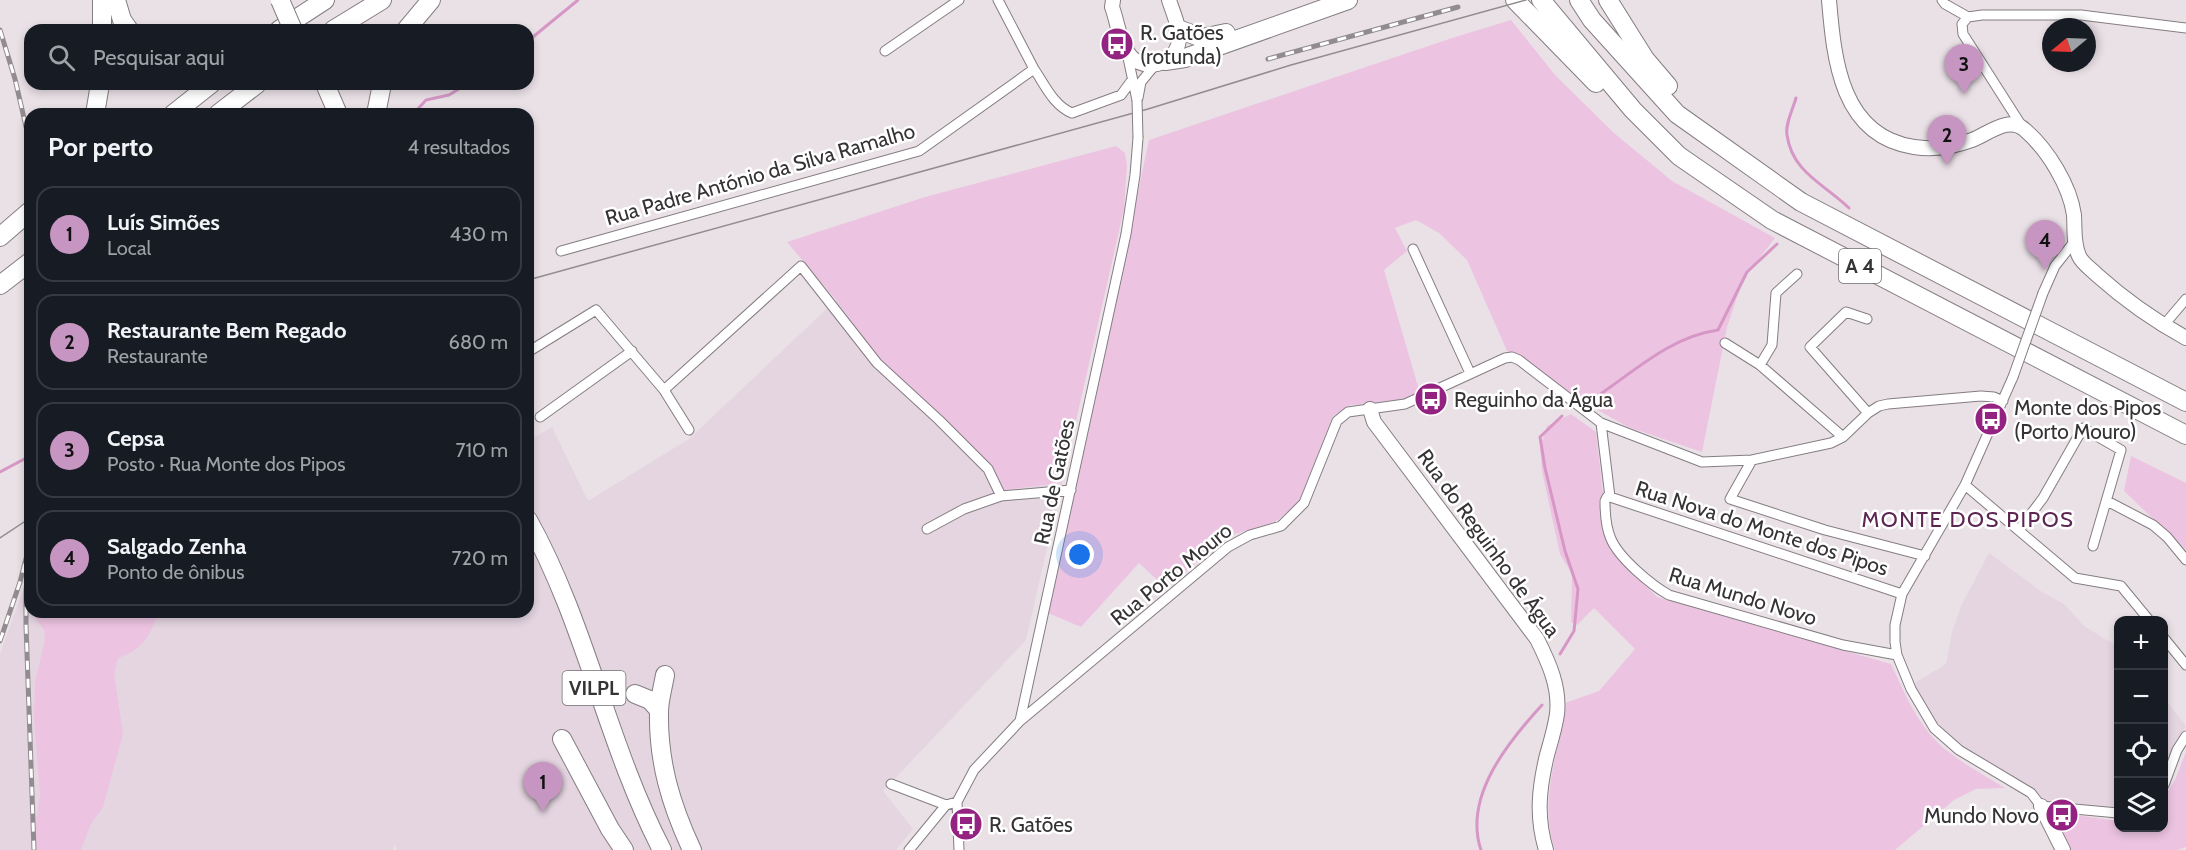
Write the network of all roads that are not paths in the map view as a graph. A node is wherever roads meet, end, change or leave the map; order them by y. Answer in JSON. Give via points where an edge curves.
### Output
{"nodes":[{"id":1,"x":102,"y":0,"type":"edge"},
{"id":2,"x":116,"y":0,"type":"edge"},
{"id":3,"x":280,"y":0,"type":"edge"},
{"id":4,"x":290,"y":0,"type":"edge"},
{"id":5,"x":325,"y":0,"type":"edge"},
{"id":6,"x":382,"y":0,"type":"edge"},
{"id":7,"x":431,"y":0,"type":"edge"},
{"id":8,"x":959,"y":0,"type":"edge"},
{"id":9,"x":998,"y":0,"type":"edge"},
{"id":10,"x":1113,"y":0,"type":"edge"},
{"id":11,"x":1318,"y":0,"type":"edge"},
{"id":12,"x":1348,"y":0,"type":"edge"},
{"id":13,"x":1515,"y":0,"type":"edge"},
{"id":14,"x":1541,"y":0,"type":"edge"},
{"id":15,"x":1547,"y":0,"type":"edge"},
{"id":16,"x":1579,"y":0,"type":"edge"},
{"id":17,"x":1608,"y":0,"type":"edge"},
{"id":18,"x":1829,"y":0,"type":"edge"},
{"id":19,"x":1942,"y":0,"type":"edge"},
{"id":20,"x":1174,"y":3,"type":"edge"},
{"id":21,"x":1968,"y":18,"type":"junction"},
{"id":22,"x":102,"y":24,"type":"edge"},
{"id":23,"x":125,"y":24,"type":"edge"},
{"id":24,"x":282,"y":24,"type":"edge"},
{"id":25,"x":291,"y":24,"type":"edge"},
{"id":26,"x":300,"y":24,"type":"edge"},
{"id":27,"x":343,"y":24,"type":"edge"},
{"id":28,"x":411,"y":24,"type":"edge"},
{"id":29,"x":2186,"y":28,"type":"edge"},
{"id":30,"x":1178,"y":29,"type":"junction"},
{"id":31,"x":1575,"y":42,"type":"junction"},
{"id":32,"x":885,"y":51,"type":"dead end"},
{"id":33,"x":1126,"y":51,"type":"junction"},
{"id":34,"x":1160,"y":63,"type":"junction"},
{"id":35,"x":1034,"y":69,"type":"junction"},
{"id":36,"x":1132,"y":80,"type":"junction"},
{"id":37,"x":99,"y":90,"type":"edge"},
{"id":38,"x":203,"y":90,"type":"edge"},
{"id":39,"x":249,"y":90,"type":"edge"},
{"id":40,"x":318,"y":90,"type":"edge"},
{"id":41,"x":328,"y":90,"type":"edge"},
{"id":42,"x":381,"y":90,"type":"edge"},
{"id":43,"x":1137,"y":100,"type":"junction"},
{"id":44,"x":96,"y":108,"type":"edge"},
{"id":45,"x":181,"y":108,"type":"edge"},
{"id":46,"x":226,"y":108,"type":"edge"},
{"id":47,"x":325,"y":108,"type":"edge"},
{"id":48,"x":335,"y":108,"type":"edge"},
{"id":49,"x":377,"y":108,"type":"edge"},
{"id":50,"x":2024,"y":128,"type":"junction"},
{"id":51,"x":1712,"y":137,"type":"junction"},
{"id":52,"x":1679,"y":156,"type":"junction"},
{"id":53,"x":24,"y":216,"type":"edge"},
{"id":54,"x":24,"y":228,"type":"edge"},
{"id":55,"x":0,"y":237,"type":"edge"},
{"id":56,"x":2074,"y":242,"type":"junction"},
{"id":57,"x":0,"y":245,"type":"edge"},
{"id":58,"x":1413,"y":249,"type":"dead end"},
{"id":59,"x":561,"y":251,"type":"dead end"},
{"id":60,"x":24,"y":267,"type":"edge"},
{"id":61,"x":1797,"y":274,"type":"dead end"},
{"id":62,"x":0,"y":285,"type":"edge"},
{"id":63,"x":2186,"y":299,"type":"edge"},
{"id":64,"x":1867,"y":319,"type":"dead end"},
{"id":65,"x":2166,"y":322,"type":"junction"},
{"id":66,"x":2186,"y":330,"type":"edge"},
{"id":67,"x":2186,"y":338,"type":"edge"},
{"id":68,"x":1725,"y":343,"type":"dead end"},
{"id":69,"x":534,"y":348,"type":"edge"},
{"id":70,"x":632,"y":351,"type":"junction"},
{"id":71,"x":1760,"y":365,"type":"junction"},
{"id":72,"x":1470,"y":373,"type":"junction"},
{"id":73,"x":664,"y":390,"type":"junction"},
{"id":74,"x":2003,"y":400,"type":"junction"},
{"id":75,"x":2186,"y":402,"type":"edge"},
{"id":76,"x":1370,"y":409,"type":"junction"},
{"id":77,"x":1868,"y":413,"type":"junction"},
{"id":78,"x":540,"y":417,"type":"dead end"},
{"id":79,"x":1601,"y":423,"type":"junction"},
{"id":80,"x":689,"y":430,"type":"dead end"},
{"id":81,"x":2186,"y":435,"type":"edge"},
{"id":82,"x":1843,"y":436,"type":"junction"},
{"id":83,"x":1752,"y":460,"type":"junction"},
{"id":84,"x":1965,"y":485,"type":"junction"},
{"id":85,"x":1071,"y":489,"type":"junction"},
{"id":86,"x":1001,"y":496,"type":"junction"},
{"id":87,"x":1610,"y":497,"type":"junction"},
{"id":88,"x":2107,"y":501,"type":"junction"},
{"id":89,"x":927,"y":529,"type":"dead end"},
{"id":90,"x":2019,"y":530,"type":"junction"},
{"id":91,"x":534,"y":533,"type":"edge"},
{"id":92,"x":534,"y":540,"type":"edge"},
{"id":93,"x":2093,"y":546,"type":"dead end"},
{"id":94,"x":1924,"y":556,"type":"junction"},
{"id":95,"x":2186,"y":560,"type":"edge"},
{"id":96,"x":1902,"y":594,"type":"junction"},
{"id":97,"x":2146,"y":616,"type":"edge"},
{"id":98,"x":2168,"y":644,"type":"edge"},
{"id":99,"x":1897,"y":655,"type":"junction"},
{"id":100,"x":2186,"y":666,"type":"edge"},
{"id":101,"x":665,"y":675,"type":"dead end"},
{"id":102,"x":634,"y":694,"type":"dead end"},
{"id":103,"x":659,"y":710,"type":"junction"},
{"id":104,"x":1020,"y":721,"type":"junction"},
{"id":105,"x":2186,"y":736,"type":"edge"},
{"id":106,"x":562,"y":739,"type":"dead end"},
{"id":107,"x":2166,"y":778,"type":"edge"},
{"id":108,"x":891,"y":784,"type":"dead end"},
{"id":109,"x":957,"y":802,"type":"junction"},
{"id":110,"x":946,"y":805,"type":"junction"},
{"id":111,"x":2041,"y":806,"type":"junction"},
{"id":112,"x":2114,"y":813,"type":"edge"},
{"id":113,"x":624,"y":850,"type":"edge"},
{"id":114,"x":660,"y":850,"type":"edge"},
{"id":115,"x":692,"y":850,"type":"edge"},
{"id":116,"x":909,"y":850,"type":"edge"},
{"id":117,"x":959,"y":850,"type":"edge"},
{"id":118,"x":1546,"y":850,"type":"edge"},
{"id":119,"x":2062,"y":850,"type":"edge"}],
"edges":[{"from":1,"to":22,"type":"highway"},
{"from":2,"to":23,"type":"highway"},
{"from":3,"to":24,"type":"highway","bridge":true},
{"from":4,"to":26,"type":"highway"},
{"from":5,"to":25,"type":"highway"},
{"from":6,"to":27,"type":"highway"},
{"from":7,"to":28,"type":"highway"},
{"from":8,"to":32,"type":"street"},
{"from":9,"to":35,"type":"street"},
{"from":10,"to":33,"type":"main road"},
{"from":11,"to":30,"type":"highway","via":[[1215,37],[1202,38]]},
{"from":12,"to":34,"type":"highway","via":[[1185,58]]},
{"from":13,"to":52,"type":"highway","via":[[1629,118]]},
{"from":14,"to":31,"type":"highway"},
{"from":15,"to":31,"type":"highway","number":"A 4"},
{"from":16,"to":51,"type":"highway","number":"A 4","via":[[1592,20],[1677,114]]},
{"from":17,"to":51,"type":"highway","via":[[1645,59]]},
{"from":18,"to":50,"type":"main road","via":[[1832,43],[1848,98],[1872,130],[1898,144],[1932,148],[1971,140],[2008,124]]},
{"from":19,"to":21,"type":"street"},
{"from":20,"to":30,"type":"main road"},
{"from":21,"to":29,"type":"street","via":[[2081,15]]},
{"from":21,"to":50,"type":"street","via":[[1962,24],[1963,34]]},
{"from":30,"to":34,"type":"main road","via":[[1179,44],[1174,54]]},
{"from":31,"to":52,"type":"highway","number":"A 4"},
{"from":33,"to":34,"type":"main road","via":[[1144,64]]},
{"from":33,"to":36,"type":"street","name":"Rua de Gatões"},
{"from":34,"to":43,"type":"street","name":"Rua de Gatões","via":[[1141,82]]},
{"from":35,"to":36,"type":"street","via":[[1056,101],[1072,113],[1121,95]]},
{"from":35,"to":59,"type":"street","name":"Rua Padre António da Silva Ramalho","via":[[919,151]]},
{"from":36,"to":43,"type":"street","name":"Rua de Gatões"},
{"from":37,"to":44,"type":"highway"},
{"from":38,"to":45,"type":"highway"},
{"from":39,"to":46,"type":"highway"},
{"from":40,"to":47,"type":"highway"},
{"from":41,"to":48,"type":"highway"},
{"from":42,"to":49,"type":"highway"},
{"from":43,"to":85,"type":"street","name":"Rua de Gatões","bridge":true,"via":[[1135,175],[1126,234]]},
{"from":50,"to":56,"type":"main road","via":[[2064,180],[2074,216]]},
{"from":51,"to":75,"type":"highway","number":"A 4","via":[[1801,202]]},
{"from":52,"to":81,"type":"highway","number":"A 4","via":[[1772,220]]},
{"from":53,"to":55,"type":"highway"},
{"from":54,"to":57,"type":"highway"},
{"from":56,"to":65,"type":"main road"},
{"from":56,"to":74,"type":"street","bridge":true,"via":[[2055,266]]},
{"from":58,"to":72,"type":"street"},
{"from":60,"to":62,"type":"highway"},
{"from":61,"to":71,"type":"street","via":[[1776,293],[1772,345]]},
{"from":63,"to":65,"type":"street"},
{"from":64,"to":77,"type":"street","via":[[1846,312],[1810,347]]},
{"from":65,"to":66,"type":"main road"},
{"from":65,"to":67,"type":"main road"},
{"from":68,"to":71,"type":"street"},
{"from":69,"to":70,"type":"street","via":[[596,310]]},
{"from":70,"to":73,"type":"street"},
{"from":70,"to":78,"type":"street"},
{"from":71,"to":82,"type":"street"},
{"from":72,"to":76,"type":"street","name":"Rua Porto Mouro","via":[[1405,404]]},
{"from":72,"to":79,"type":"street","name":"Rua Porto Mouro","via":[[1512,357]]},
{"from":73,"to":80,"type":"street"},
{"from":73,"to":86,"type":"street","via":[[801,266],[877,363],[988,470]]},
{"from":74,"to":77,"type":"street","name":"Rua Porto Mouro","via":[[1981,396],[1888,404]]},
{"from":74,"to":84,"type":"street"},
{"from":76,"to":104,"type":"street","name":"Rua Porto Mouro","via":[[1348,411],[1336,422],[1305,503],[1281,526],[1250,535],[1228,548]]},
{"from":76,"to":118,"type":"main road","name":"Rua do Reguinho de Água","via":[[1374,422],[1537,639],[1550,666],[1557,713],[1542,775],[1538,815]]},
{"from":77,"to":82,"type":"street","name":"Rua Porto Mouro"},
{"from":79,"to":83,"type":"street","name":"Rua Porto Mouro","via":[[1702,462]]},
{"from":79,"to":87,"type":"street","name":"Rua Mundo Novo"},
{"from":82,"to":83,"type":"street","name":"Rua Porto Mouro","via":[[1831,443]]},
{"from":83,"to":94,"type":"street","via":[[1730,499]]},
{"from":84,"to":90,"type":"street"},
{"from":84,"to":94,"type":"street"},
{"from":85,"to":86,"type":"street"},
{"from":85,"to":104,"type":"street","name":"Rua de Gatões"},
{"from":86,"to":89,"type":"street","via":[[964,509]]},
{"from":87,"to":96,"type":"street","name":"Rua Nova do Monte dos Pipos"},
{"from":87,"to":99,"type":"street","name":"Rua Mundo Novo","via":[[1605,501],[1610,537],[1621,555],[1658,589],[1842,645]]},
{"from":88,"to":90,"type":"street","via":[[2121,450],[2082,428],[2043,498]]},
{"from":88,"to":93,"type":"street"},
{"from":88,"to":95,"type":"street","via":[[2153,525]]},
{"from":90,"to":97,"type":"street","via":[[2075,578],[2121,586]]},
{"from":91,"to":114,"type":"highway","number":"VILPL","via":[[568,606],[630,781]]},
{"from":92,"to":114,"type":"highway","number":"VILPL","via":[[566,607],[630,792]]},
{"from":94,"to":96,"type":"street"},
{"from":96,"to":99,"type":"street","via":[[1895,625]]},
{"from":98,"to":100,"type":"street"},
{"from":99,"to":111,"type":"street","via":[[1921,709],[1945,739],[2031,793]]},
{"from":101,"to":103,"type":"highway"},
{"from":102,"to":103,"type":"highway","via":[[650,699]]},
{"from":103,"to":115,"type":"highway","via":[[664,774],[676,816]]},
{"from":104,"to":109,"type":"street","via":[[974,770]]},
{"from":105,"to":107,"type":"street"},
{"from":106,"to":113,"type":"highway"},
{"from":108,"to":110,"type":"street"},
{"from":109,"to":110,"type":"street"},
{"from":109,"to":117,"type":"street"},
{"from":110,"to":116,"type":"street"},
{"from":111,"to":112,"type":"street"},
{"from":111,"to":119,"type":"main road"}]}
